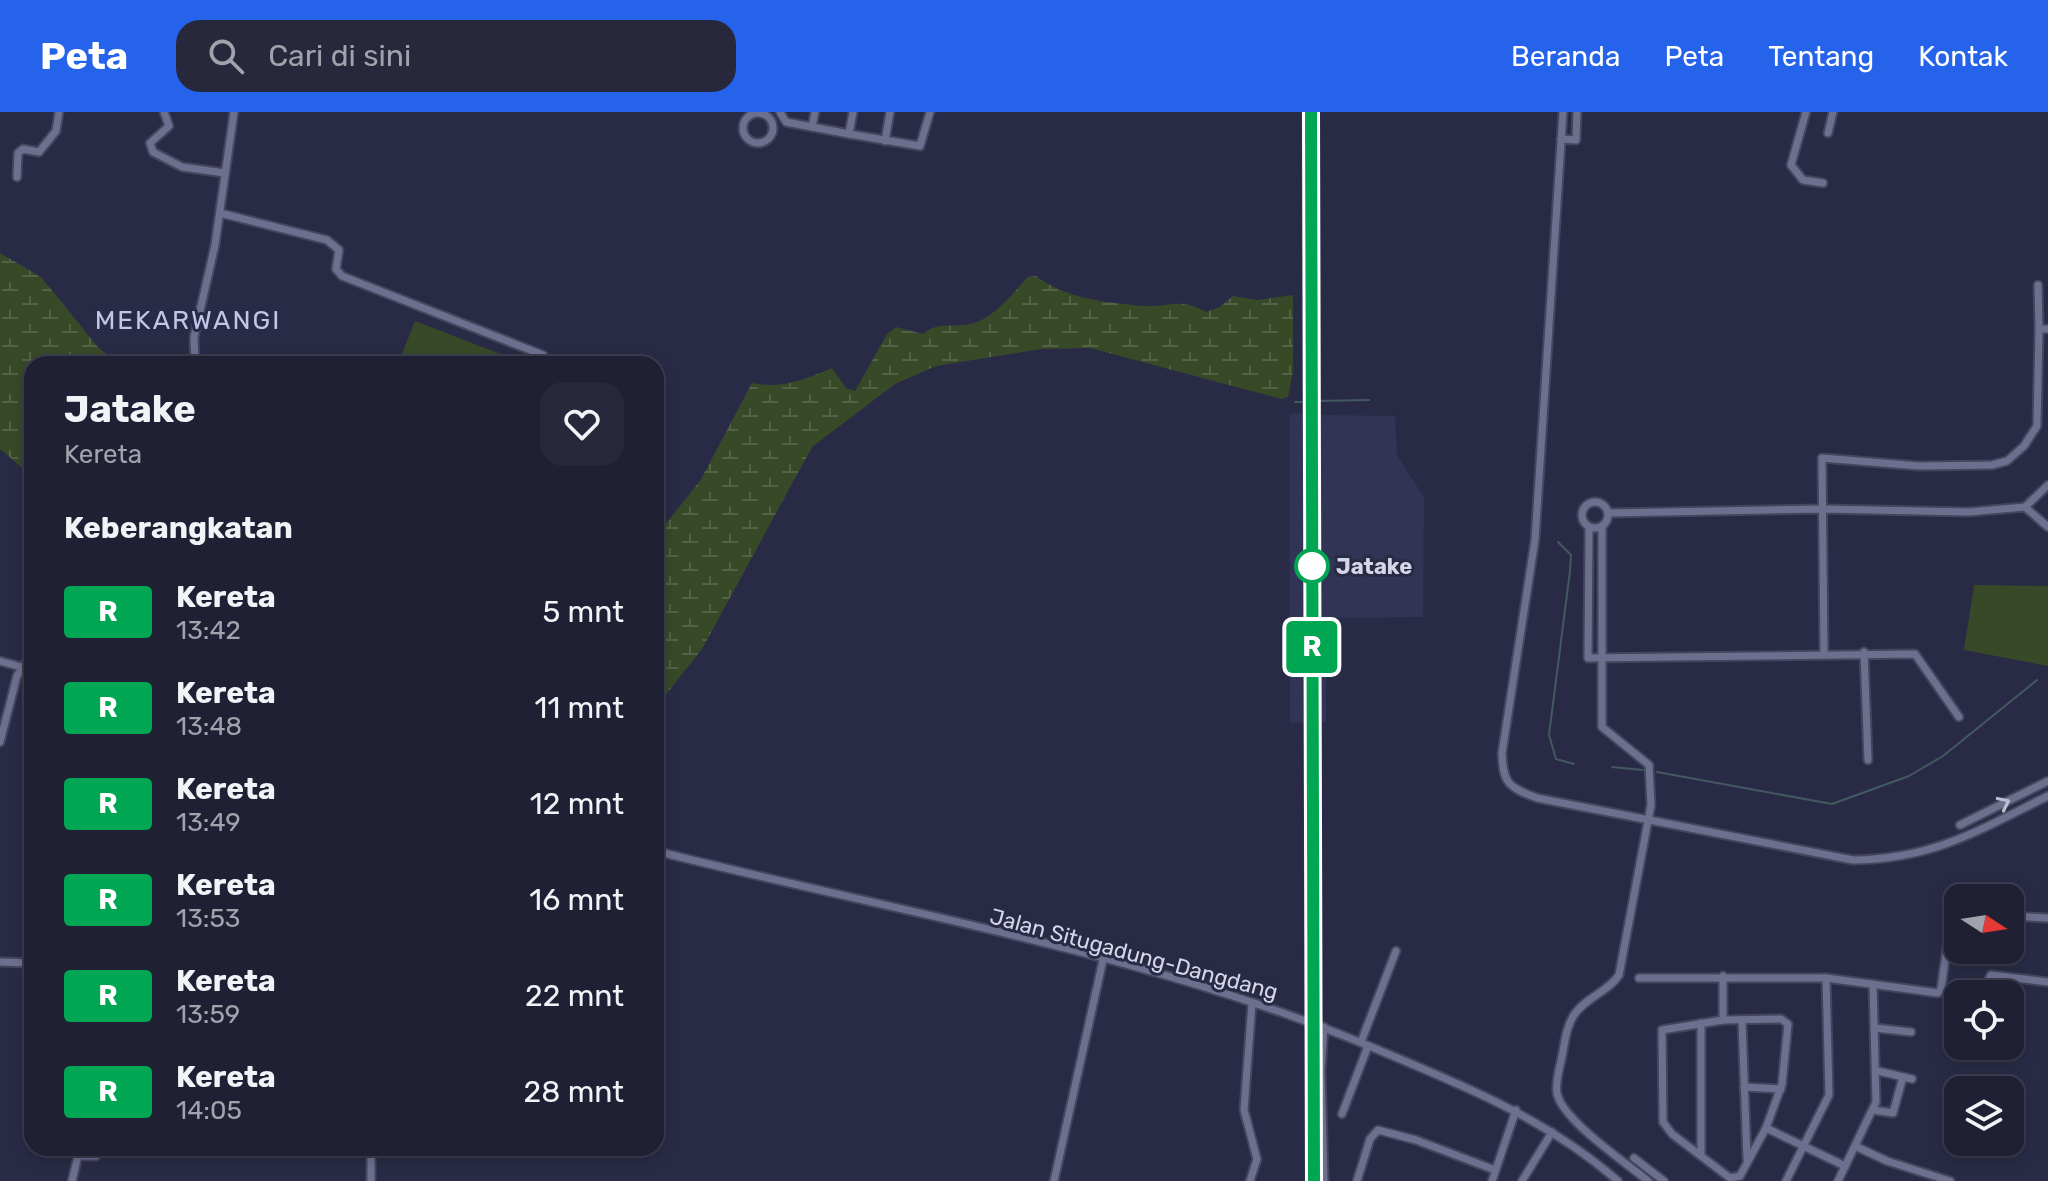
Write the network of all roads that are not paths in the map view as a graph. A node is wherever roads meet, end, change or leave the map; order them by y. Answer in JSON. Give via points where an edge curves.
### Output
{"nodes":[{"id":1,"x":59,"y":112,"type":"edge"},
{"id":2,"x":164,"y":112,"type":"edge"},
{"id":3,"x":234,"y":112,"type":"edge"},
{"id":4,"x":780,"y":112,"type":"edge"},
{"id":5,"x":815,"y":112,"type":"edge"},
{"id":6,"x":853,"y":112,"type":"edge"},
{"id":7,"x":890,"y":112,"type":"edge"},
{"id":8,"x":930,"y":112,"type":"edge"},
{"id":9,"x":1563,"y":112,"type":"edge"},
{"id":10,"x":1577,"y":112,"type":"edge"},
{"id":11,"x":1806,"y":112,"type":"edge"},
{"id":12,"x":1833,"y":112,"type":"edge"},
{"id":13,"x":760,"y":113,"type":"edge"},
{"id":14,"x":812,"y":127,"type":"junction"},
{"id":15,"x":1828,"y":133,"type":"dead end"},
{"id":16,"x":849,"y":134,"type":"junction"},
{"id":17,"x":1561,"y":139,"type":"junction"},
{"id":18,"x":885,"y":141,"type":"junction"},
{"id":19,"x":225,"y":173,"type":"junction"},
{"id":20,"x":17,"y":177,"type":"dead end"},
{"id":21,"x":1823,"y":183,"type":"dead end"},
{"id":22,"x":220,"y":213,"type":"junction"},
{"id":23,"x":2038,"y":285,"type":"dead end"},
{"id":24,"x":2043,"y":329,"type":"edge"},
{"id":25,"x":543,"y":355,"type":"dead end"},
{"id":26,"x":195,"y":356,"type":"edge"},
{"id":27,"x":2048,"y":485,"type":"edge"},
{"id":28,"x":2025,"y":507,"type":"junction"},
{"id":29,"x":1822,"y":509,"type":"junction"},
{"id":30,"x":1609,"y":513,"type":"junction"},
{"id":31,"x":1602,"y":526,"type":"junction"},
{"id":32,"x":1589,"y":527,"type":"junction"},
{"id":33,"x":2048,"y":527,"type":"edge"},
{"id":34,"x":1864,"y":652,"type":"junction"},
{"id":35,"x":1824,"y":655,"type":"junction"},
{"id":36,"x":1601,"y":658,"type":"junction"},
{"id":37,"x":0,"y":661,"type":"edge"},
{"id":38,"x":24,"y":664,"type":"edge"},
{"id":39,"x":22,"y":667,"type":"junction"},
{"id":40,"x":1959,"y":717,"type":"dead end"},
{"id":41,"x":0,"y":742,"type":"edge"},
{"id":42,"x":1868,"y":760,"type":"dead end"},
{"id":43,"x":2048,"y":781,"type":"edge"},
{"id":44,"x":2048,"y":796,"type":"edge"},
{"id":45,"x":1649,"y":820,"type":"junction"},
{"id":46,"x":1960,"y":825,"type":"dead end"},
{"id":47,"x":664,"y":853,"type":"edge"},
{"id":48,"x":2024,"y":917,"type":"edge"},
{"id":49,"x":2048,"y":918,"type":"edge"},
{"id":50,"x":1396,"y":951,"type":"dead end"},
{"id":51,"x":1103,"y":960,"type":"junction"},
{"id":52,"x":0,"y":962,"type":"edge"},
{"id":53,"x":24,"y":963,"type":"edge"},
{"id":54,"x":1945,"y":964,"type":"edge"},
{"id":55,"x":1723,"y":976,"type":"junction"},
{"id":56,"x":1639,"y":978,"type":"dead end"},
{"id":57,"x":1826,"y":978,"type":"junction"},
{"id":58,"x":2048,"y":982,"type":"edge"},
{"id":59,"x":1873,"y":984,"type":"junction"},
{"id":60,"x":1941,"y":989,"type":"junction"},
{"id":61,"x":1252,"y":1003,"type":"junction"},
{"id":62,"x":1723,"y":1020,"type":"junction"},
{"id":63,"x":1742,"y":1021,"type":"junction"},
{"id":64,"x":1701,"y":1023,"type":"junction"},
{"id":65,"x":1324,"y":1027,"type":"junction"},
{"id":66,"x":1875,"y":1028,"type":"junction"},
{"id":67,"x":1911,"y":1032,"type":"dead end"},
{"id":68,"x":1364,"y":1044,"type":"junction"},
{"id":69,"x":1878,"y":1071,"type":"junction"},
{"id":70,"x":1903,"y":1077,"type":"junction"},
{"id":71,"x":1912,"y":1079,"type":"dead end"},
{"id":72,"x":1744,"y":1087,"type":"junction"},
{"id":73,"x":1781,"y":1089,"type":"junction"},
{"id":74,"x":1516,"y":1110,"type":"junction"},
{"id":75,"x":1873,"y":1110,"type":"junction"},
{"id":76,"x":1342,"y":1114,"type":"dead end"},
{"id":77,"x":1766,"y":1128,"type":"junction"},
{"id":78,"x":1552,"y":1132,"type":"junction"},
{"id":79,"x":1804,"y":1146,"type":"junction"},
{"id":80,"x":1855,"y":1146,"type":"junction"},
{"id":81,"x":1701,"y":1155,"type":"junction"},
{"id":82,"x":78,"y":1156,"type":"edge"},
{"id":83,"x":371,"y":1156,"type":"edge"},
{"id":84,"x":1634,"y":1158,"type":"dead end"},
{"id":85,"x":1747,"y":1161,"type":"junction"},
{"id":86,"x":1845,"y":1166,"type":"junction"},
{"id":87,"x":1495,"y":1170,"type":"junction"},
{"id":88,"x":72,"y":1181,"type":"edge"},
{"id":89,"x":371,"y":1181,"type":"edge"},
{"id":90,"x":1054,"y":1181,"type":"edge"},
{"id":91,"x":1250,"y":1181,"type":"edge"},
{"id":92,"x":1324,"y":1181,"type":"edge"},
{"id":93,"x":1357,"y":1181,"type":"edge"},
{"id":94,"x":1492,"y":1181,"type":"edge"},
{"id":95,"x":1522,"y":1181,"type":"edge"},
{"id":96,"x":1618,"y":1181,"type":"edge"},
{"id":97,"x":1648,"y":1181,"type":"edge"},
{"id":98,"x":1664,"y":1181,"type":"edge"},
{"id":99,"x":1786,"y":1181,"type":"edge"},
{"id":100,"x":1838,"y":1181,"type":"edge"},
{"id":101,"x":1950,"y":1181,"type":"edge"}],
"edges":[{"from":1,"to":20,"type":"street","via":[[56,131],[39,152],[18,153]]},
{"from":2,"to":19,"type":"street","via":[[169,126],[150,143],[153,152],[182,167]]},
{"from":3,"to":19,"type":"street"},
{"from":4,"to":14,"type":"street","via":[[786,122]]},
{"from":5,"to":14,"type":"street"},
{"from":6,"to":16,"type":"street"},
{"from":7,"to":18,"type":"street"},
{"from":8,"to":18,"type":"street","via":[[920,146]]},
{"from":9,"to":17,"type":"street"},
{"from":10,"to":17,"type":"street","via":[[1576,140]]},
{"from":11,"to":21,"type":"street","via":[[1791,165],[1803,180]]},
{"from":12,"to":15,"type":"street"},
{"from":13,"to":13,"type":"street","via":[[772,122],[773,130],[764,142],[756,143],[744,127],[746,119]]},
{"from":14,"to":16,"type":"street"},
{"from":16,"to":18,"type":"street"},
{"from":17,"to":45,"type":"street","via":[[1535,540],[1503,775],[1511,787],[1537,798]]},
{"from":19,"to":22,"type":"street"},
{"from":22,"to":25,"type":"street","via":[[327,240],[339,250],[336,269],[342,276]]},
{"from":22,"to":26,"type":"street","via":[[195,330]]},
{"from":23,"to":24,"type":"street"},
{"from":24,"to":29,"type":"street","via":[[2037,426],[2014,456],[1992,465],[1931,466],[1822,458]]},
{"from":27,"to":28,"type":"street"},
{"from":28,"to":29,"type":"street","via":[[1969,512]]},
{"from":28,"to":33,"type":"street"},
{"from":29,"to":30,"type":"street"},
{"from":29,"to":35,"type":"street"},
{"from":30,"to":31,"type":"street"},
{"from":30,"to":32,"type":"street","via":[[1601,503],[1588,503],[1581,516]]},
{"from":31,"to":32,"type":"street"},
{"from":31,"to":36,"type":"street"},
{"from":32,"to":36,"type":"street","via":[[1588,658]]},
{"from":34,"to":35,"type":"street"},
{"from":34,"to":40,"type":"street","via":[[1915,654]]},
{"from":34,"to":42,"type":"street"},
{"from":35,"to":36,"type":"street"},
{"from":36,"to":45,"type":"street","via":[[1602,727],[1649,765]]},
{"from":37,"to":39,"type":"street"},
{"from":38,"to":39,"type":"street"},
{"from":39,"to":41,"type":"street"},
{"from":46,"to":43,"type":"street","one_way":true},
{"from":44,"to":45,"type":"street","via":[[1936,850],[1885,860],[1853,860]]},
{"from":45,"to":97,"type":"street","via":[[1619,975],[1573,1017],[1556,1088],[1572,1121]]},
{"from":47,"to":51,"type":"street","name":"Jalan Situgadung-Dangdang"},
{"from":48,"to":49,"type":"street"},
{"from":50,"to":68,"type":"street"},
{"from":51,"to":61,"type":"street","name":"Jalan Situgadung-Dangdang"},
{"from":51,"to":90,"type":"street"},
{"from":52,"to":53,"type":"street"},
{"from":54,"to":60,"type":"street"},
{"from":55,"to":56,"type":"street"},
{"from":55,"to":57,"type":"street"},
{"from":55,"to":62,"type":"street"},
{"from":57,"to":59,"type":"street"},
{"from":57,"to":79,"type":"street","via":[[1831,1087]]},
{"from":58,"to":60,"type":"street","via":[[1991,975],[1977,993]]},
{"from":59,"to":60,"type":"street","via":[[1938,993]]},
{"from":59,"to":66,"type":"street"},
{"from":61,"to":65,"type":"street","name":"Jalan Situgadung-Dangdang"},
{"from":61,"to":91,"type":"street","via":[[1244,1110],[1257,1159]]},
{"from":62,"to":63,"type":"street"},
{"from":62,"to":64,"type":"street"},
{"from":63,"to":72,"type":"street"},
{"from":63,"to":73,"type":"street","via":[[1781,1019],[1788,1024]]},
{"from":64,"to":81,"type":"street"},
{"from":64,"to":81,"type":"street","via":[[1664,1027],[1661,1034],[1663,1122]]},
{"from":65,"to":68,"type":"street","name":"Jalan Situgadung-Dangdang"},
{"from":65,"to":92,"type":"street"},
{"from":66,"to":67,"type":"street"},
{"from":66,"to":69,"type":"street"},
{"from":68,"to":74,"type":"street","name":"Jalan Situgadung-Dangdang"},
{"from":68,"to":76,"type":"street"},
{"from":69,"to":70,"type":"street"},
{"from":69,"to":75,"type":"street"},
{"from":70,"to":71,"type":"street"},
{"from":70,"to":75,"type":"street","via":[[1893,1113]]},
{"from":72,"to":73,"type":"street"},
{"from":72,"to":85,"type":"street"},
{"from":73,"to":77,"type":"street"},
{"from":74,"to":78,"type":"street","name":"Jalan Situgadung-Dangdang"},
{"from":74,"to":87,"type":"street"},
{"from":75,"to":80,"type":"street"},
{"from":77,"to":79,"type":"street"},
{"from":77,"to":85,"type":"street"},
{"from":78,"to":95,"type":"street"},
{"from":78,"to":96,"type":"street","name":"Jalan Situgadung-Dangdang"},
{"from":79,"to":86,"type":"street"},
{"from":79,"to":99,"type":"street"},
{"from":80,"to":86,"type":"street"},
{"from":80,"to":101,"type":"street"},
{"from":81,"to":85,"type":"street","via":[[1734,1179]]},
{"from":82,"to":88,"type":"street"},
{"from":83,"to":89,"type":"street"},
{"from":84,"to":98,"type":"street"},
{"from":86,"to":100,"type":"street"},
{"from":87,"to":93,"type":"street","via":[[1378,1130]]},
{"from":87,"to":94,"type":"street"}]}
